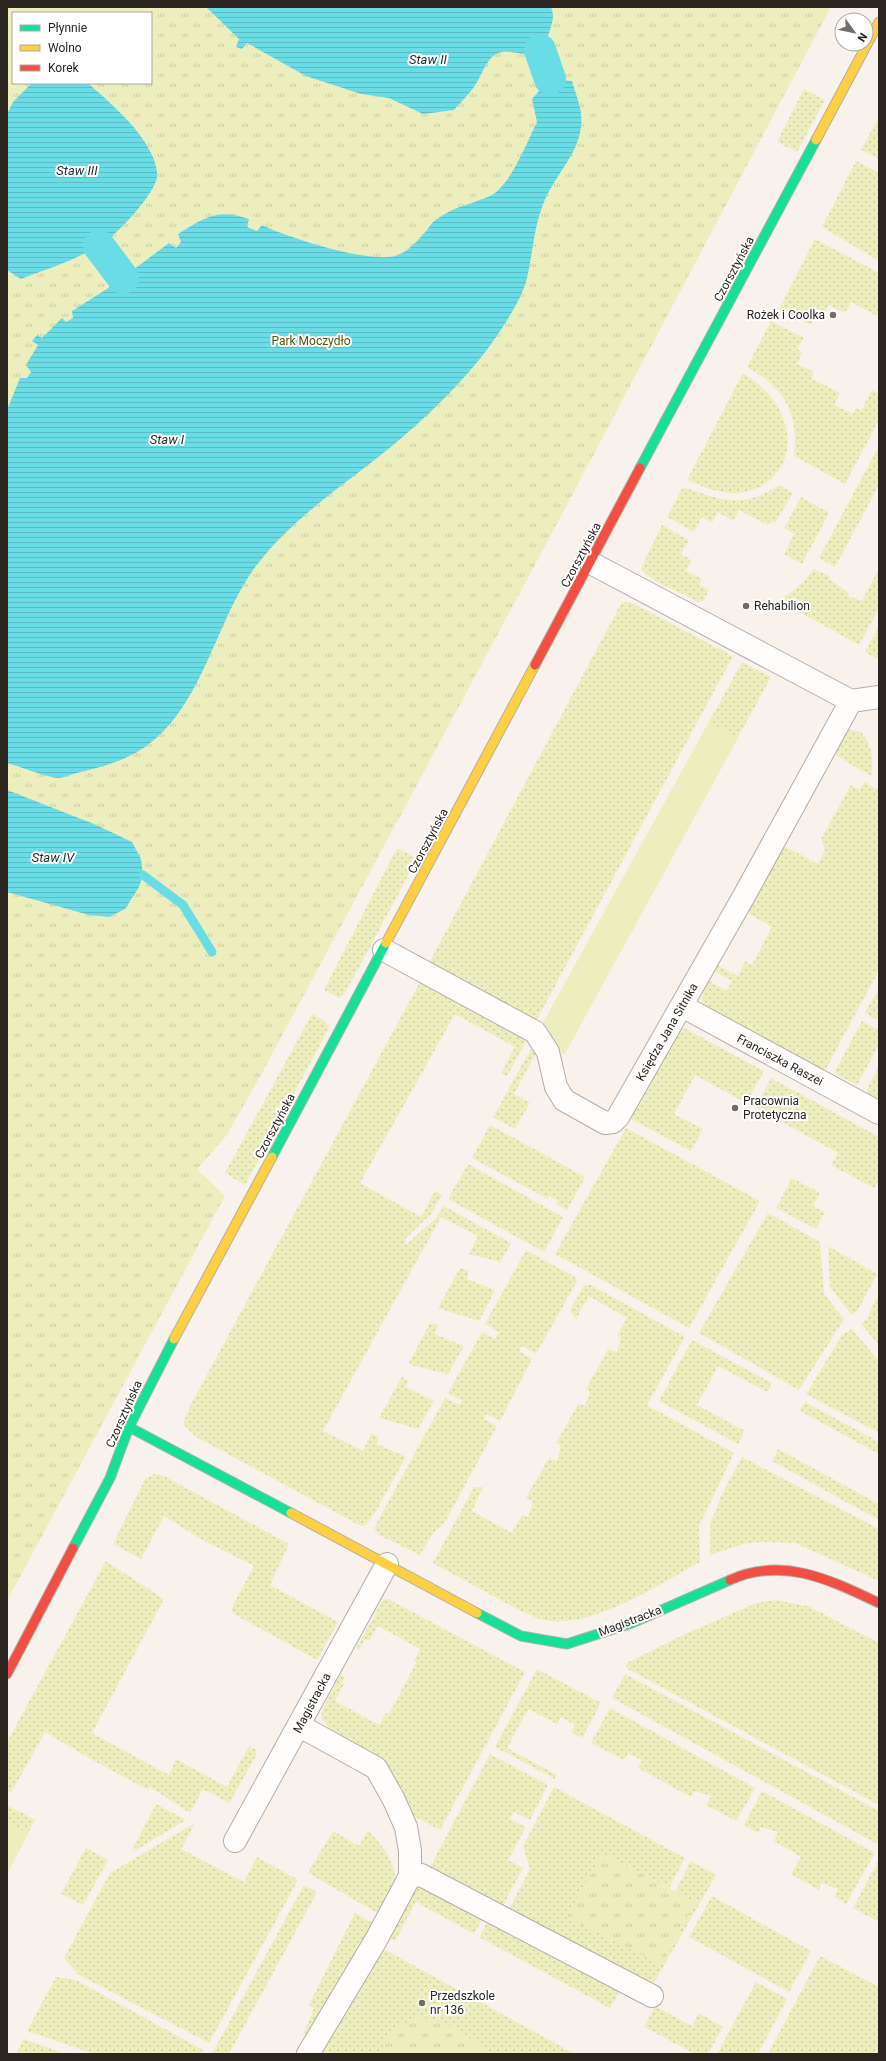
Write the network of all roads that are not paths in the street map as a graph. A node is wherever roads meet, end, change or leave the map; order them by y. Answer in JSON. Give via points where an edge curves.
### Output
{"nodes":[{"id":1,"x":879,"y":22,"type":"edge"},
{"id":2,"x":590,"y":563,"type":"junction"},
{"id":3,"x":879,"y":697,"type":"edge"},
{"id":4,"x":851,"y":701,"type":"junction"},
{"id":5,"x":384,"y":950,"type":"junction"},
{"id":6,"x":682,"y":1006,"type":"junction"},
{"id":7,"x":879,"y":1113,"type":"edge"},
{"id":8,"x":129,"y":1427,"type":"junction"},
{"id":9,"x":387,"y":1564,"type":"junction"},
{"id":10,"x":879,"y":1603,"type":"edge"},
{"id":11,"x":7,"y":1674,"type":"edge"},
{"id":12,"x":300,"y":1726,"type":"junction"},
{"id":13,"x":235,"y":1841,"type":"dead end"},
{"id":14,"x":410,"y":1876,"type":"junction"},
{"id":15,"x":652,"y":1996,"type":"dead end"},
{"id":16,"x":308,"y":2054,"type":"edge"}],
"edges":[{"from":1,"to":2,"type":"street","name":"Czorsztyńska"},
{"from":2,"to":4,"type":"street"},
{"from":2,"to":5,"type":"street","name":"Czorsztyńska"},
{"from":3,"to":4,"type":"street"},
{"from":4,"to":6,"type":"street","name":"Księdza Jana Sitnika"},
{"from":5,"to":6,"type":"street","name":"Księdza Jana Sitnika","via":[[535,1032],[548,1052],[556,1087],[564,1100],[605,1123],[613,1122],[618,1117]]},
{"from":5,"to":8,"type":"street","name":"Czorsztyńska"},
{"from":6,"to":7,"type":"street","name":"Franciszka Raszei"},
{"from":8,"to":9,"type":"street","name":"Magistracka"},
{"from":8,"to":11,"type":"street","name":"Czorsztyńska","via":[[110,1478]]},
{"from":9,"to":10,"type":"street","name":"Magistracka","via":[[521,1636],[567,1644],[632,1623],[745,1573],[786,1569],[834,1582]]},
{"from":9,"to":12,"type":"street","name":"Magistracka"},
{"from":12,"to":13,"type":"street","name":"Magistracka"},
{"from":12,"to":14,"type":"street","via":[[376,1768],[406,1826]]},
{"from":14,"to":15,"type":"street","via":[[421,1875]]},
{"from":14,"to":16,"type":"street","via":[[376,1940]]}]}
